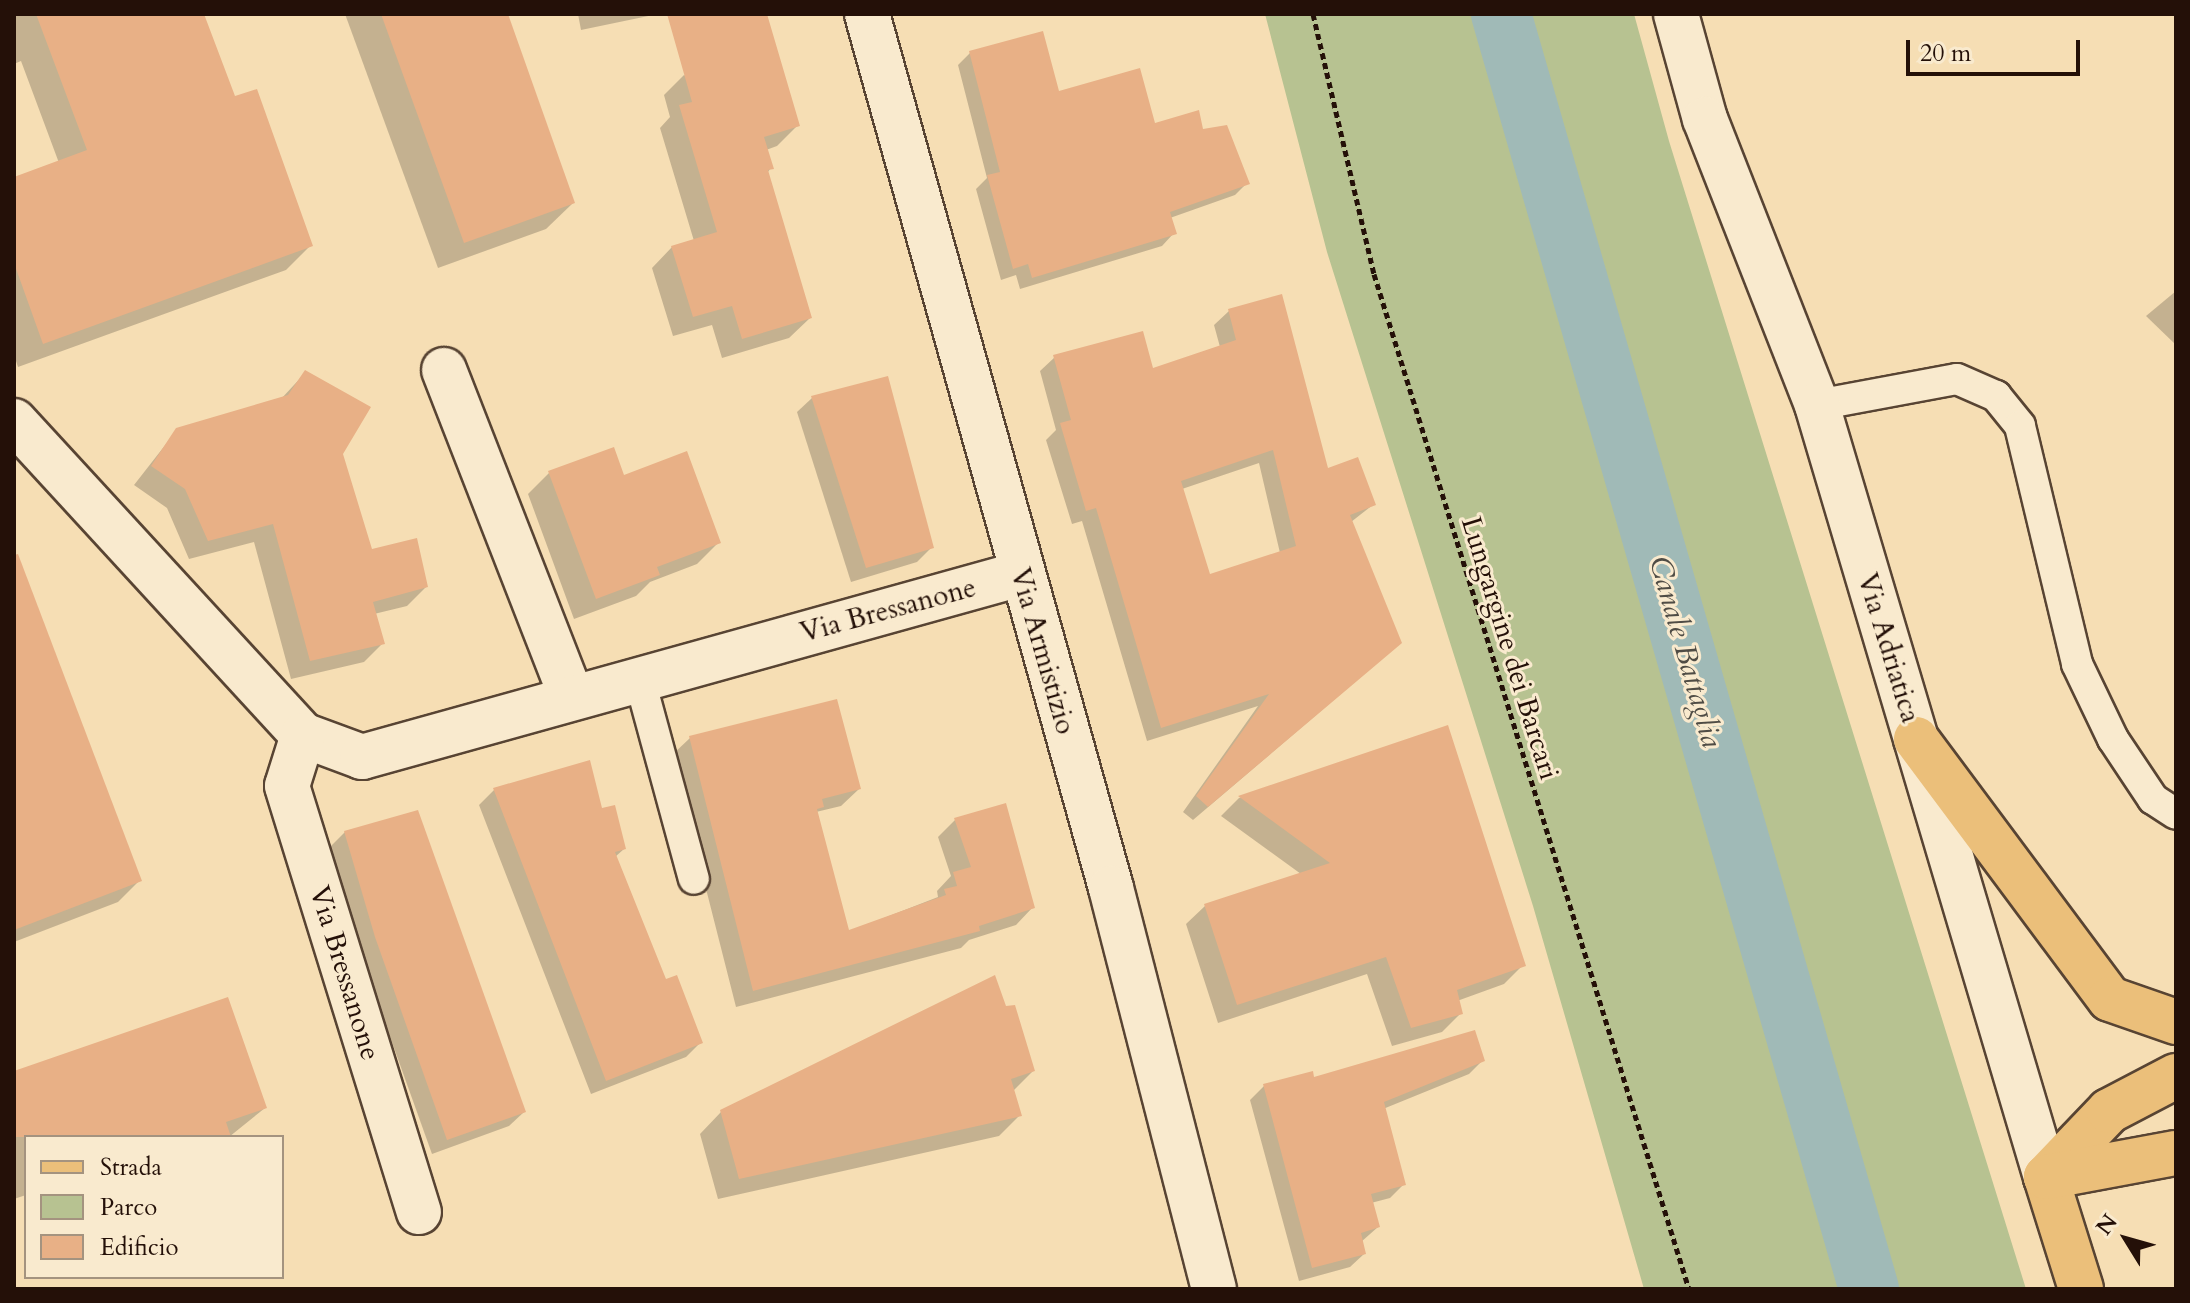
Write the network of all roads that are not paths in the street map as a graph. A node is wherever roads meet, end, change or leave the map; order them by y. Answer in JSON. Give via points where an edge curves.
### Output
{"nodes":[{"id":1,"x":867,"y":14,"type":"edge"},
{"id":2,"x":1676,"y":14,"type":"edge"},
{"id":3,"x":444,"y":370,"type":"dead end"},
{"id":4,"x":1817,"y":405,"type":"junction"},
{"id":5,"x":14,"y":421,"type":"edge"},
{"id":6,"x":1020,"y":574,"type":"junction"},
{"id":7,"x":639,"y":677,"type":"junction"},
{"id":8,"x":571,"y":696,"type":"junction"},
{"id":9,"x":303,"y":735,"type":"junction"},
{"id":10,"x":1916,"y":739,"type":"junction"},
{"id":11,"x":2176,"y":814,"type":"edge"},
{"id":12,"x":694,"y":879,"type":"dead end"},
{"id":13,"x":2176,"y":1022,"type":"edge"},
{"id":14,"x":2176,"y":1076,"type":"edge"},
{"id":15,"x":2176,"y":1153,"type":"edge"},
{"id":16,"x":2046,"y":1177,"type":"junction"},
{"id":17,"x":419,"y":1212,"type":"dead end"},
{"id":18,"x":1214,"y":1289,"type":"edge"},
{"id":19,"x":2081,"y":1289,"type":"edge"}],
"edges":[{"from":1,"to":6,"type":"street","name":"Via Armistizio"},
{"from":2,"to":4,"type":"street","name":"Via Adriatica","via":[[1705,119]]},
{"from":3,"to":8,"type":"street"},
{"from":4,"to":10,"type":"street","name":"Via Adriatica"},
{"from":4,"to":11,"type":"lane","via":[[1957,379],[1996,396],[2020,426],[2077,664],[2121,751],[2153,799]]},
{"from":5,"to":9,"type":"street","name":"Via Bressanone"},
{"from":6,"to":7,"type":"street","name":"Via Bressanone"},
{"from":6,"to":18,"type":"street","name":"Via Armistizio","via":[[1111,888]]},
{"from":7,"to":8,"type":"street","name":"Via Bressanone"},
{"from":7,"to":12,"type":"lane"},
{"from":8,"to":9,"type":"street","name":"Via Bressanone","via":[[362,757]]},
{"from":9,"to":17,"type":"street","name":"Via Bressanone","via":[[287,786]]},
{"from":10,"to":13,"type":"main road","via":[[2110,999]]},
{"from":10,"to":16,"type":"street","name":"Via Adriatica"},
{"from":14,"to":16,"type":"main road","via":[[2109,1111]]},
{"from":15,"to":16,"type":"main road"},
{"from":16,"to":19,"type":"main road","name":"Via Adriatica"}]}
